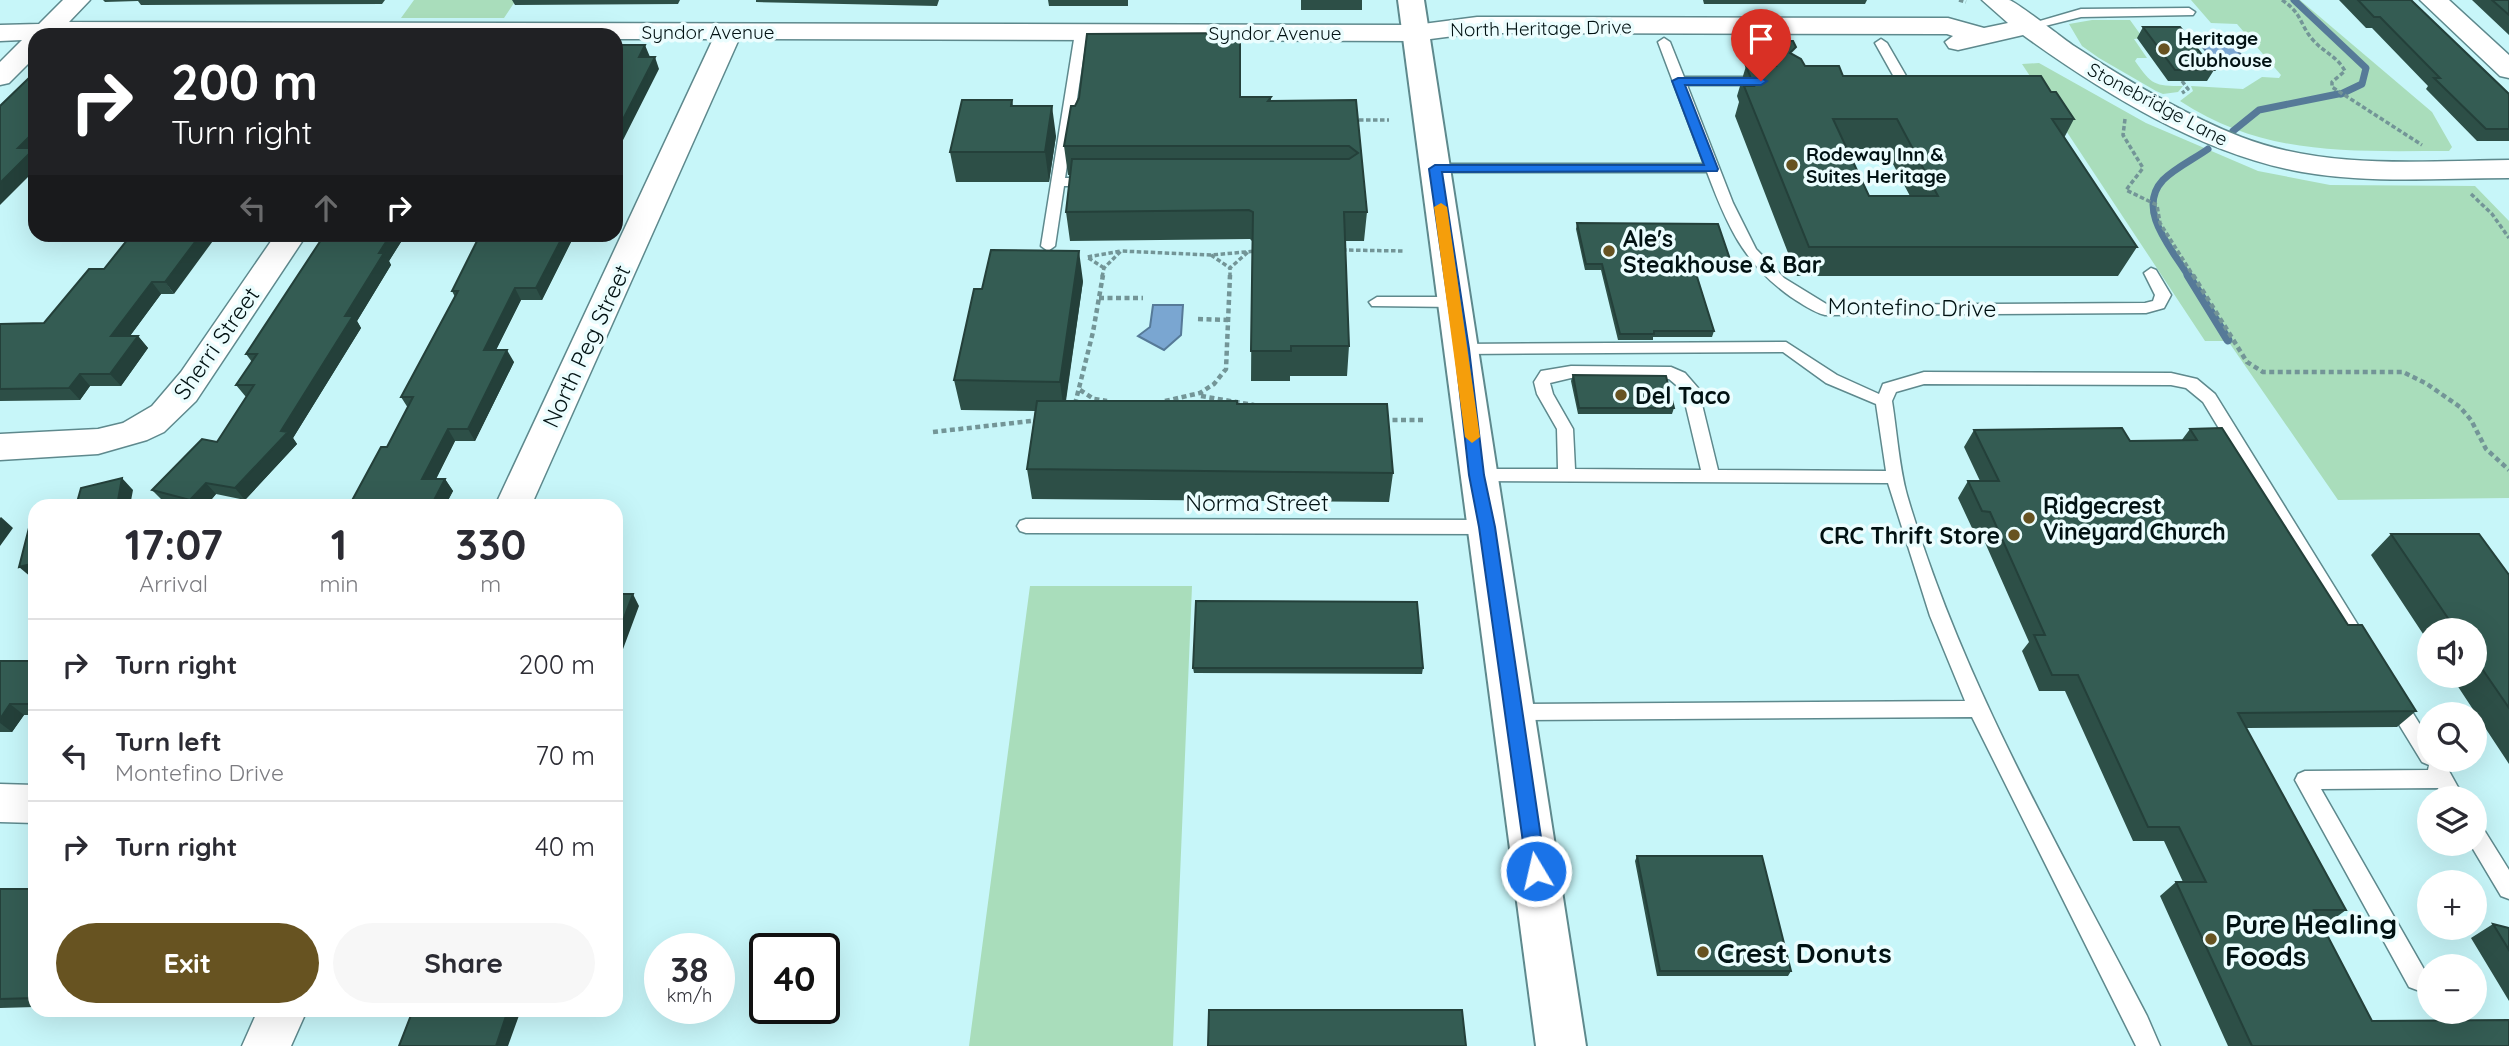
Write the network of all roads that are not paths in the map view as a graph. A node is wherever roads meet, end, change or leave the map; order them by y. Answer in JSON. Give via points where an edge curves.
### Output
{"nodes":[{"id":1,"x":77,"y":0,"type":"edge"},
{"id":2,"x":1651,"y":0,"type":"edge"},
{"id":3,"x":1672,"y":0,"type":"edge"},
{"id":4,"x":1995,"y":0,"type":"edge"},
{"id":5,"x":2433,"y":0,"type":"edge"},
{"id":6,"x":2189,"y":12,"type":"dead end"},
{"id":7,"x":1413,"y":17,"type":"edge"},
{"id":8,"x":2025,"y":27,"type":"junction"},
{"id":9,"x":49,"y":28,"type":"edge"},
{"id":10,"x":1668,"y":31,"type":"junction"},
{"id":11,"x":0,"y":33,"type":"edge"},
{"id":12,"x":623,"y":33,"type":"edge"},
{"id":13,"x":729,"y":33,"type":"junction"},
{"id":14,"x":1082,"y":33,"type":"junction"},
{"id":15,"x":28,"y":35,"type":"edge"},
{"id":16,"x":1982,"y":36,"type":"junction"},
{"id":17,"x":1881,"y":43,"type":"junction"},
{"id":18,"x":28,"y":49,"type":"edge"},
{"id":19,"x":2509,"y":70,"type":"edge"},
{"id":20,"x":0,"y":78,"type":"edge"},
{"id":21,"x":1678,"y":81,"type":"junction"},
{"id":22,"x":1761,"y":81,"type":"edge"},
{"id":23,"x":1877,"y":81,"type":"edge"},
{"id":24,"x":1435,"y":169,"type":"junction"},
{"id":25,"x":1712,"y":169,"type":"junction"},
{"id":26,"x":2509,"y":169,"type":"edge"},
{"id":27,"x":1058,"y":182,"type":"junction"},
{"id":28,"x":1099,"y":182,"type":"edge"},
{"id":29,"x":287,"y":242,"type":"edge"},
{"id":30,"x":1048,"y":246,"type":"dead end"},
{"id":31,"x":2151,"y":273,"type":"dead end"},
{"id":32,"x":1377,"y":302,"type":"dead end"},
{"id":33,"x":1455,"y":302,"type":"junction"},
{"id":34,"x":1462,"y":349,"type":"junction"},
{"id":35,"x":1884,"y":401,"type":"junction"},
{"id":36,"x":0,"y":447,"type":"edge"},
{"id":37,"x":1476,"y":475,"type":"junction"},
{"id":38,"x":1566,"y":475,"type":"junction"},
{"id":39,"x":1711,"y":475,"type":"junction"},
{"id":40,"x":1895,"y":477,"type":"junction"},
{"id":41,"x":516,"y":499,"type":"edge"},
{"id":42,"x":1026,"y":526,"type":"dead end"},
{"id":43,"x":1487,"y":527,"type":"junction"},
{"id":44,"x":2371,"y":663,"type":"edge"},
{"id":45,"x":2386,"y":686,"type":"edge"},
{"id":46,"x":1978,"y":709,"type":"junction"},
{"id":47,"x":1513,"y":712,"type":"junction"},
{"id":48,"x":2417,"y":737,"type":"edge"},
{"id":49,"x":2439,"y":772,"type":"edge"},
{"id":50,"x":2443,"y":779,"type":"junction"},
{"id":51,"x":2447,"y":786,"type":"edge"},
{"id":52,"x":0,"y":803,"type":"edge"},
{"id":53,"x":28,"y":804,"type":"edge"},
{"id":54,"x":2487,"y":853,"type":"edge"},
{"id":55,"x":2509,"y":889,"type":"edge"},
{"id":56,"x":2417,"y":979,"type":"dead end"},
{"id":57,"x":280,"y":1017,"type":"edge"},
{"id":58,"x":267,"y":1046,"type":"edge"},
{"id":59,"x":1561,"y":1046,"type":"edge"},
{"id":60,"x":2148,"y":1046,"type":"edge"}],
"edges":[{"from":1,"to":9,"type":"street"},
{"from":2,"to":10,"type":"street","name":"Montefino Drive"},
{"from":3,"to":10,"type":"street","name":"Montefino Drive"},
{"from":4,"to":8,"type":"street"},
{"from":5,"to":19,"type":"street"},
{"from":6,"to":8,"type":"lane","via":[[2081,13]]},
{"from":7,"to":10,"type":"street","name":"North Heritage Drive","via":[[1479,43]]},
{"from":7,"to":14,"type":"street","name":"Syndor Avenue"},
{"from":7,"to":24,"type":"street"},
{"from":8,"to":16,"type":"street","name":"North Heritage Drive"},
{"from":8,"to":26,"type":"street","name":"Stonebridge Lane","via":[[2187,124],[2250,151],[2327,167]]},
{"from":10,"to":16,"type":"street","name":"North Heritage Drive","via":[[1948,26]]},
{"from":10,"to":17,"type":"street","name":"North Heritage Drive"},
{"from":10,"to":21,"type":"lane","name":"Montefino Drive"},
{"from":11,"to":15,"type":"street","name":"Syndor Avenue"},
{"from":12,"to":13,"type":"street","name":"Syndor Avenue"},
{"from":13,"to":14,"type":"street","name":"Syndor Avenue"},
{"from":13,"to":41,"type":"street","name":"North Peg Street"},
{"from":14,"to":27,"type":"lane"},
{"from":16,"to":17,"type":"street","name":"North Heritage Drive","via":[[1957,42]]},
{"from":17,"to":23,"type":"lane","via":[[1902,81]]},
{"from":18,"to":20,"type":"street"},
{"from":21,"to":22,"type":"lane"},
{"from":21,"to":25,"type":"lane","name":"Montefino Drive"},
{"from":24,"to":25,"type":"lane"},
{"from":24,"to":33,"type":"street"},
{"from":25,"to":31,"type":"lane","name":"Montefino Drive","via":[[1750,251],[1779,281],[1825,310],[2146,308],[2159,304],[2163,295]]},
{"from":27,"to":28,"type":"lane"},
{"from":27,"to":30,"type":"lane"},
{"from":29,"to":36,"type":"street","name":"Sherri Street","via":[[189,385],[157,419],[116,438]]},
{"from":32,"to":33,"type":"lane"},
{"from":33,"to":34,"type":"street"},
{"from":34,"to":35,"type":"lane","via":[[1786,346],[1823,376],[1856,394]]},
{"from":34,"to":37,"type":"street"},
{"from":35,"to":40,"type":"lane"},
{"from":35,"to":44,"type":"lane","via":[[1889,388],[1924,378],[2172,379],[2190,383],[2209,398]]},
{"from":37,"to":38,"type":"lane"},
{"from":37,"to":43,"type":"street"},
{"from":38,"to":39,"type":"lane"},
{"from":38,"to":39,"type":"lane","via":[[1563,424],[1546,399],[1542,382],[1548,375],[1571,372],[1671,373],[1685,382]]},
{"from":39,"to":40,"type":"lane"},
{"from":40,"to":46,"type":"lane","via":[[1939,616]]},
{"from":42,"to":43,"type":"lane","name":"Norma Street"},
{"from":43,"to":47,"type":"street"},
{"from":45,"to":48,"type":"lane"},
{"from":46,"to":47,"type":"lane"},
{"from":46,"to":60,"type":"lane"},
{"from":47,"to":59,"type":"street"},
{"from":49,"to":50,"type":"lane"},
{"from":50,"to":51,"type":"lane"},
{"from":50,"to":56,"type":"lane","via":[[2305,780]]},
{"from":52,"to":53,"type":"street"},
{"from":54,"to":55,"type":"lane"},
{"from":57,"to":58,"type":"street"}]}
